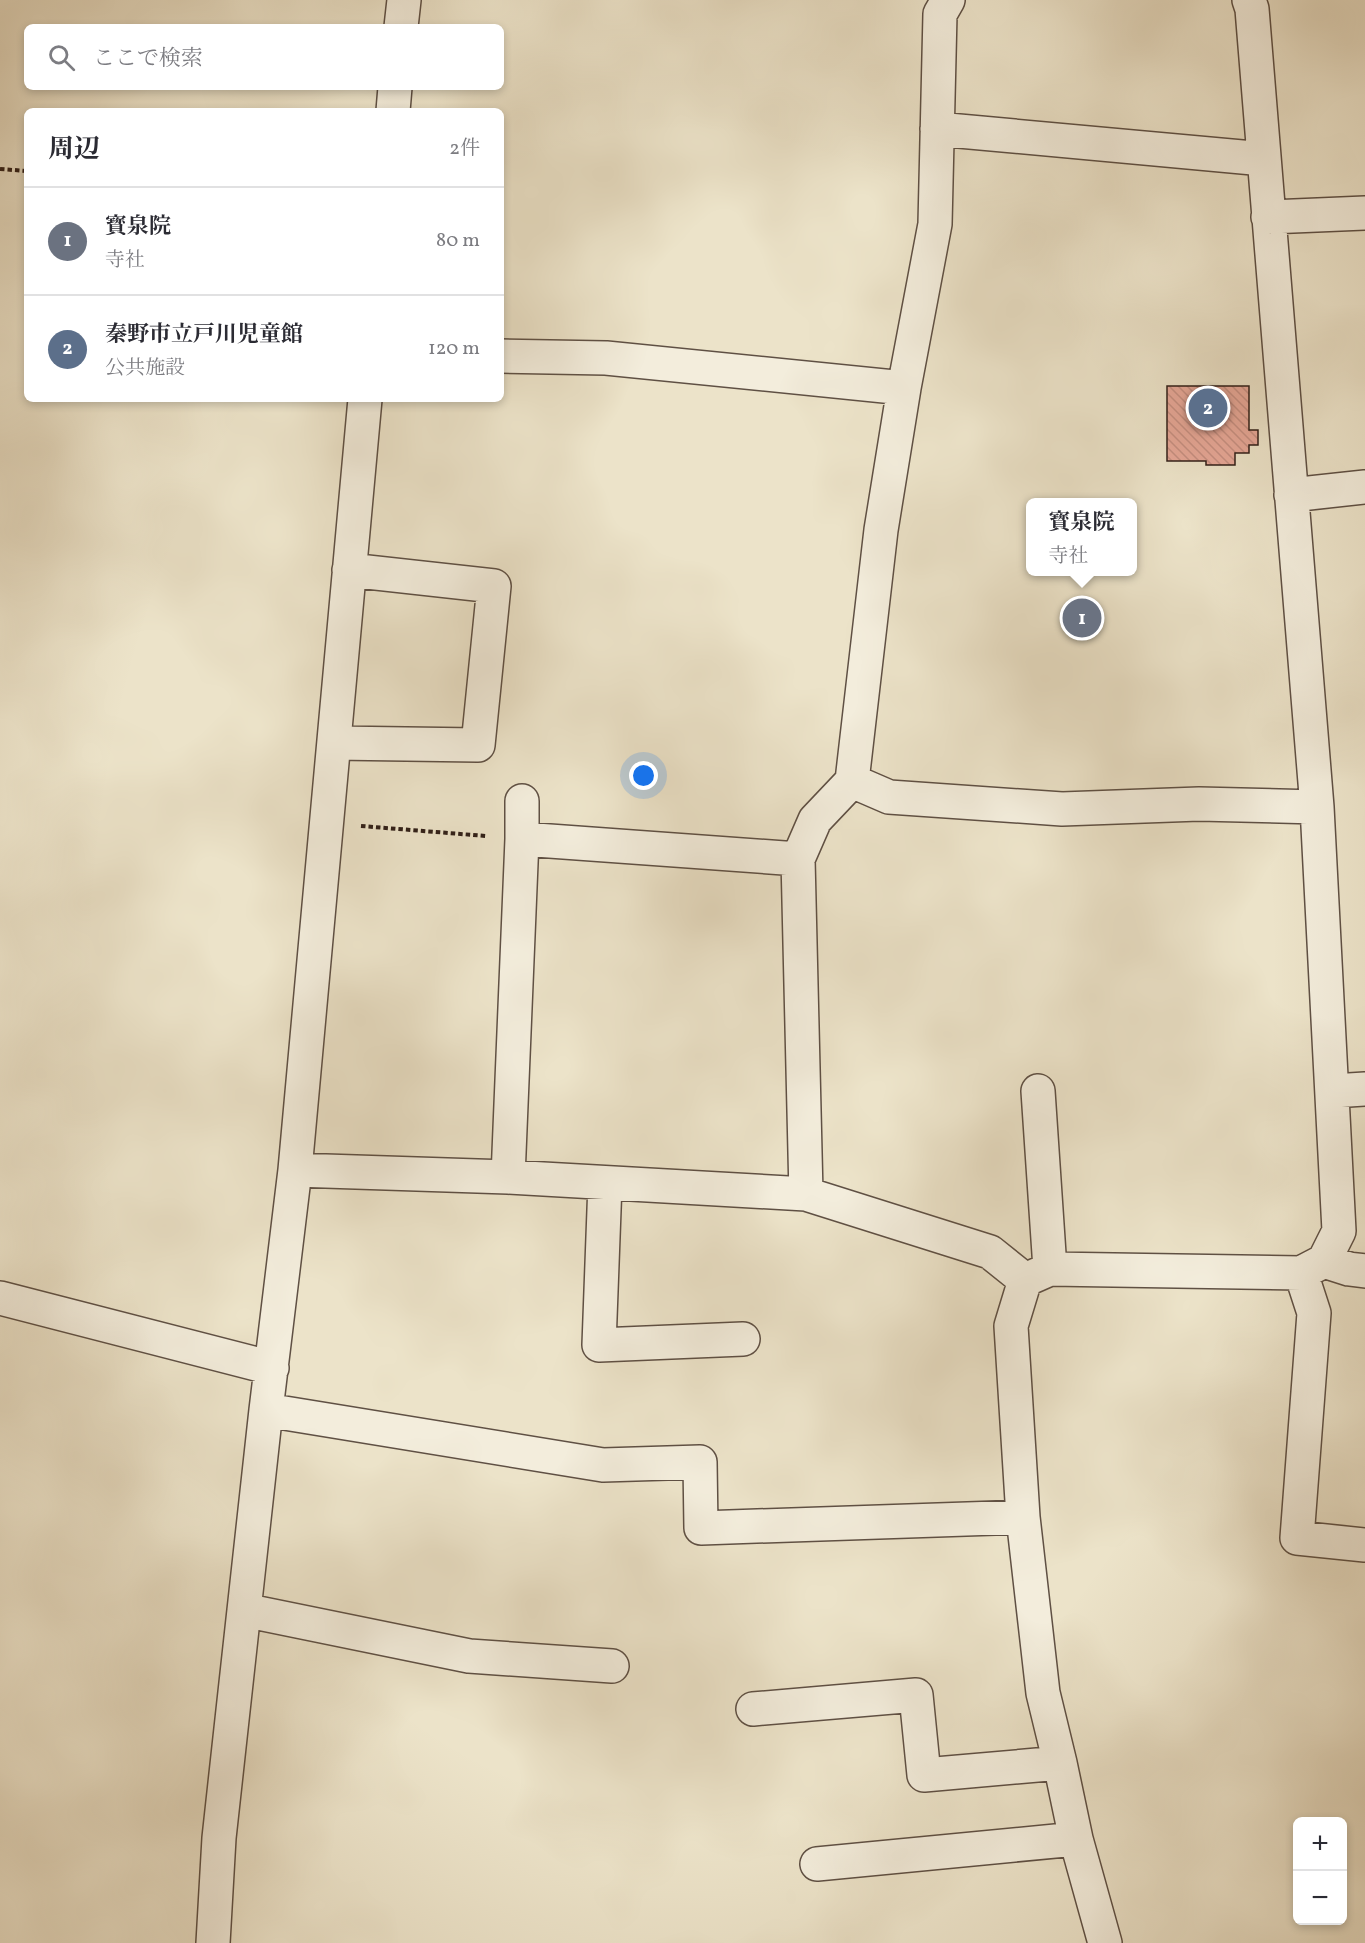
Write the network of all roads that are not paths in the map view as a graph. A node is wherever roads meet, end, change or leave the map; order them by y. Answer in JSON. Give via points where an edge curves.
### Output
{"nodes":[{"id":1,"x":404,"y":0,"type":"edge"},
{"id":2,"x":948,"y":0,"type":"edge"},
{"id":3,"x":1249,"y":0,"type":"edge"},
{"id":4,"x":401,"y":24,"type":"edge"},
{"id":5,"x":395,"y":90,"type":"edge"},
{"id":6,"x":393,"y":108,"type":"edge"},
{"id":7,"x":937,"y":129,"type":"junction"},
{"id":8,"x":1264,"y":159,"type":"junction"},
{"id":9,"x":1365,"y":213,"type":"edge"},
{"id":10,"x":1268,"y":217,"type":"junction"},
{"id":11,"x":504,"y":356,"type":"edge"},
{"id":12,"x":904,"y":388,"type":"junction"},
{"id":13,"x":365,"y":402,"type":"edge"},
{"id":14,"x":1365,"y":487,"type":"edge"},
{"id":15,"x":1291,"y":495,"type":"junction"},
{"id":16,"x":349,"y":570,"type":"junction"},
{"id":17,"x":334,"y":743,"type":"junction"},
{"id":18,"x":852,"y":781,"type":"junction"},
{"id":19,"x":522,"y":801,"type":"dead end"},
{"id":20,"x":1317,"y":807,"type":"junction"},
{"id":21,"x":522,"y":839,"type":"junction"},
{"id":22,"x":798,"y":859,"type":"junction"},
{"id":23,"x":1365,"y":1089,"type":"edge"},
{"id":24,"x":1038,"y":1091,"type":"dead end"},
{"id":25,"x":1333,"y":1091,"type":"junction"},
{"id":26,"x":296,"y":1170,"type":"junction"},
{"id":27,"x":508,"y":1177,"type":"junction"},
{"id":28,"x":605,"y":1183,"type":"junction"},
{"id":29,"x":806,"y":1194,"type":"junction"},
{"id":30,"x":1313,"y":1267,"type":"junction"},
{"id":31,"x":1365,"y":1270,"type":"edge"},
{"id":32,"x":1038,"y":1274,"type":"junction"},
{"id":33,"x":0,"y":1299,"type":"edge"},
{"id":34,"x":743,"y":1339,"type":"dead end"},
{"id":35,"x":272,"y":1368,"type":"junction"},
{"id":36,"x":266,"y":1410,"type":"junction"},
{"id":37,"x":1023,"y":1517,"type":"junction"},
{"id":38,"x":1365,"y":1545,"type":"edge"},
{"id":39,"x":244,"y":1610,"type":"junction"},
{"id":40,"x":612,"y":1666,"type":"dead end"},
{"id":41,"x":753,"y":1709,"type":"dead end"},
{"id":42,"x":1060,"y":1764,"type":"junction"},
{"id":43,"x":1076,"y":1839,"type":"junction"},
{"id":44,"x":818,"y":1864,"type":"dead end"},
{"id":45,"x":213,"y":1943,"type":"edge"},
{"id":46,"x":1105,"y":1943,"type":"edge"}],
"edges":[{"from":1,"to":4,"type":"street"},
{"from":2,"to":7,"type":"street","via":[[940,14]]},
{"from":3,"to":8,"type":"street"},
{"from":5,"to":6,"type":"street"},
{"from":7,"to":8,"type":"street"},
{"from":7,"to":12,"type":"street","via":[[935,224]]},
{"from":8,"to":10,"type":"street"},
{"from":9,"to":10,"type":"street"},
{"from":10,"to":15,"type":"street"},
{"from":11,"to":12,"type":"street","via":[[606,358]]},
{"from":12,"to":18,"type":"street","via":[[881,530]]},
{"from":13,"to":16,"type":"street"},
{"from":14,"to":15,"type":"street"},
{"from":15,"to":20,"type":"street"},
{"from":16,"to":17,"type":"street"},
{"from":16,"to":17,"type":"street","via":[[494,586],[478,745]]},
{"from":17,"to":26,"type":"street"},
{"from":18,"to":20,"type":"street","via":[[889,797],[1062,809],[1199,804]]},
{"from":18,"to":22,"type":"street","via":[[815,820]]},
{"from":19,"to":21,"type":"street"},
{"from":20,"to":25,"type":"street"},
{"from":21,"to":22,"type":"street"},
{"from":21,"to":27,"type":"street"},
{"from":22,"to":29,"type":"street"},
{"from":23,"to":25,"type":"street"},
{"from":24,"to":32,"type":"street"},
{"from":25,"to":30,"type":"street","via":[[1339,1231]]},
{"from":26,"to":27,"type":"street"},
{"from":26,"to":35,"type":"street"},
{"from":27,"to":28,"type":"street"},
{"from":28,"to":29,"type":"street"},
{"from":28,"to":34,"type":"street","via":[[599,1345]]},
{"from":29,"to":32,"type":"street","via":[[990,1252]]},
{"from":30,"to":31,"type":"street"},
{"from":30,"to":32,"type":"street"},
{"from":30,"to":38,"type":"street","via":[[1314,1313],[1297,1538]]},
{"from":32,"to":37,"type":"street","via":[[1011,1326]]},
{"from":33,"to":35,"type":"street"},
{"from":35,"to":36,"type":"street"},
{"from":36,"to":37,"type":"street","via":[[603,1465],[700,1462],[701,1528]]},
{"from":36,"to":39,"type":"street"},
{"from":37,"to":42,"type":"street","via":[[1043,1693]]},
{"from":39,"to":40,"type":"street","via":[[470,1656]]},
{"from":39,"to":45,"type":"street","via":[[219,1838]]},
{"from":41,"to":42,"type":"street","via":[[915,1695],[924,1775]]},
{"from":42,"to":43,"type":"street"},
{"from":43,"to":44,"type":"street"},
{"from":43,"to":46,"type":"street"}]}
